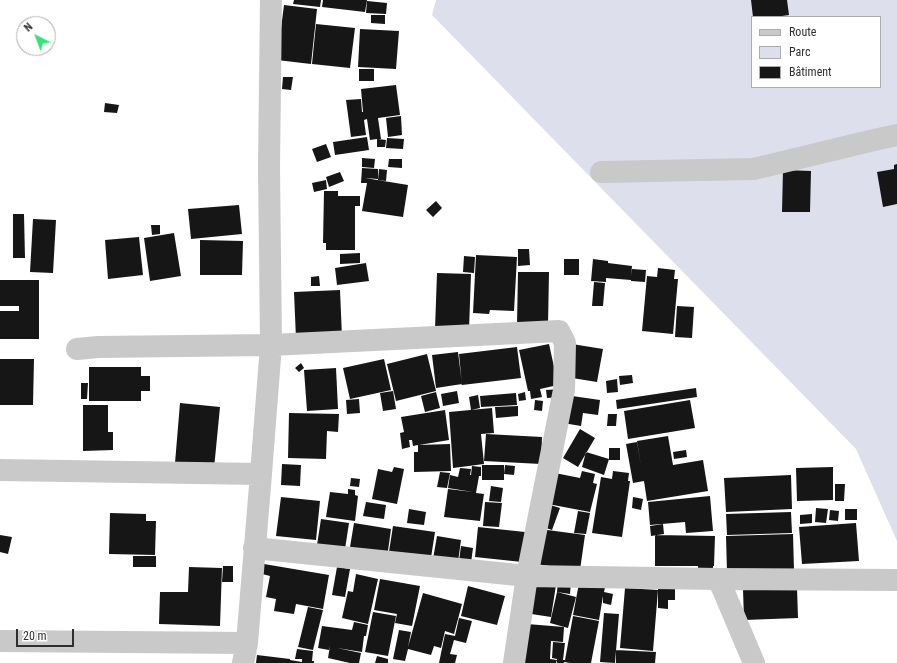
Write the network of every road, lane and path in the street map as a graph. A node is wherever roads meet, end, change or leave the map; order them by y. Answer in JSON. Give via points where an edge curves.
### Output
{"nodes":[{"id":1,"x":271,"y":0,"type":"edge"},
{"id":2,"x":897,"y":135,"type":"edge"},
{"id":3,"x":601,"y":172,"type":"dead end"},
{"id":4,"x":271,"y":344,"type":"junction"},
{"id":5,"x":77,"y":349,"type":"dead end"},
{"id":6,"x":0,"y":470,"type":"edge"},
{"id":7,"x":261,"y":474,"type":"junction"},
{"id":8,"x":254,"y":548,"type":"junction"},
{"id":9,"x":526,"y":576,"type":"junction"},
{"id":10,"x":718,"y":579,"type":"junction"},
{"id":11,"x":897,"y":580,"type":"edge"},
{"id":12,"x":0,"y":641,"type":"edge"},
{"id":13,"x":245,"y":653,"type":"edge"},
{"id":14,"x":514,"y":663,"type":"edge"},
{"id":15,"x":754,"y":663,"type":"edge"}],
"edges":[{"from":1,"to":4,"type":"street","via":[[268,167]]},
{"from":2,"to":3,"type":"street","via":[[754,169]]},
{"from":4,"to":5,"type":"street"},
{"from":4,"to":7,"type":"street"},
{"from":4,"to":9,"type":"street","via":[[559,332],[565,343],[564,390]]},
{"from":6,"to":7,"type":"street"},
{"from":7,"to":8,"type":"street"},
{"from":8,"to":9,"type":"street"},
{"from":8,"to":13,"type":"street"},
{"from":9,"to":10,"type":"street"},
{"from":9,"to":14,"type":"street"},
{"from":10,"to":11,"type":"street"},
{"from":10,"to":15,"type":"street"},
{"from":12,"to":13,"type":"street"}]}
